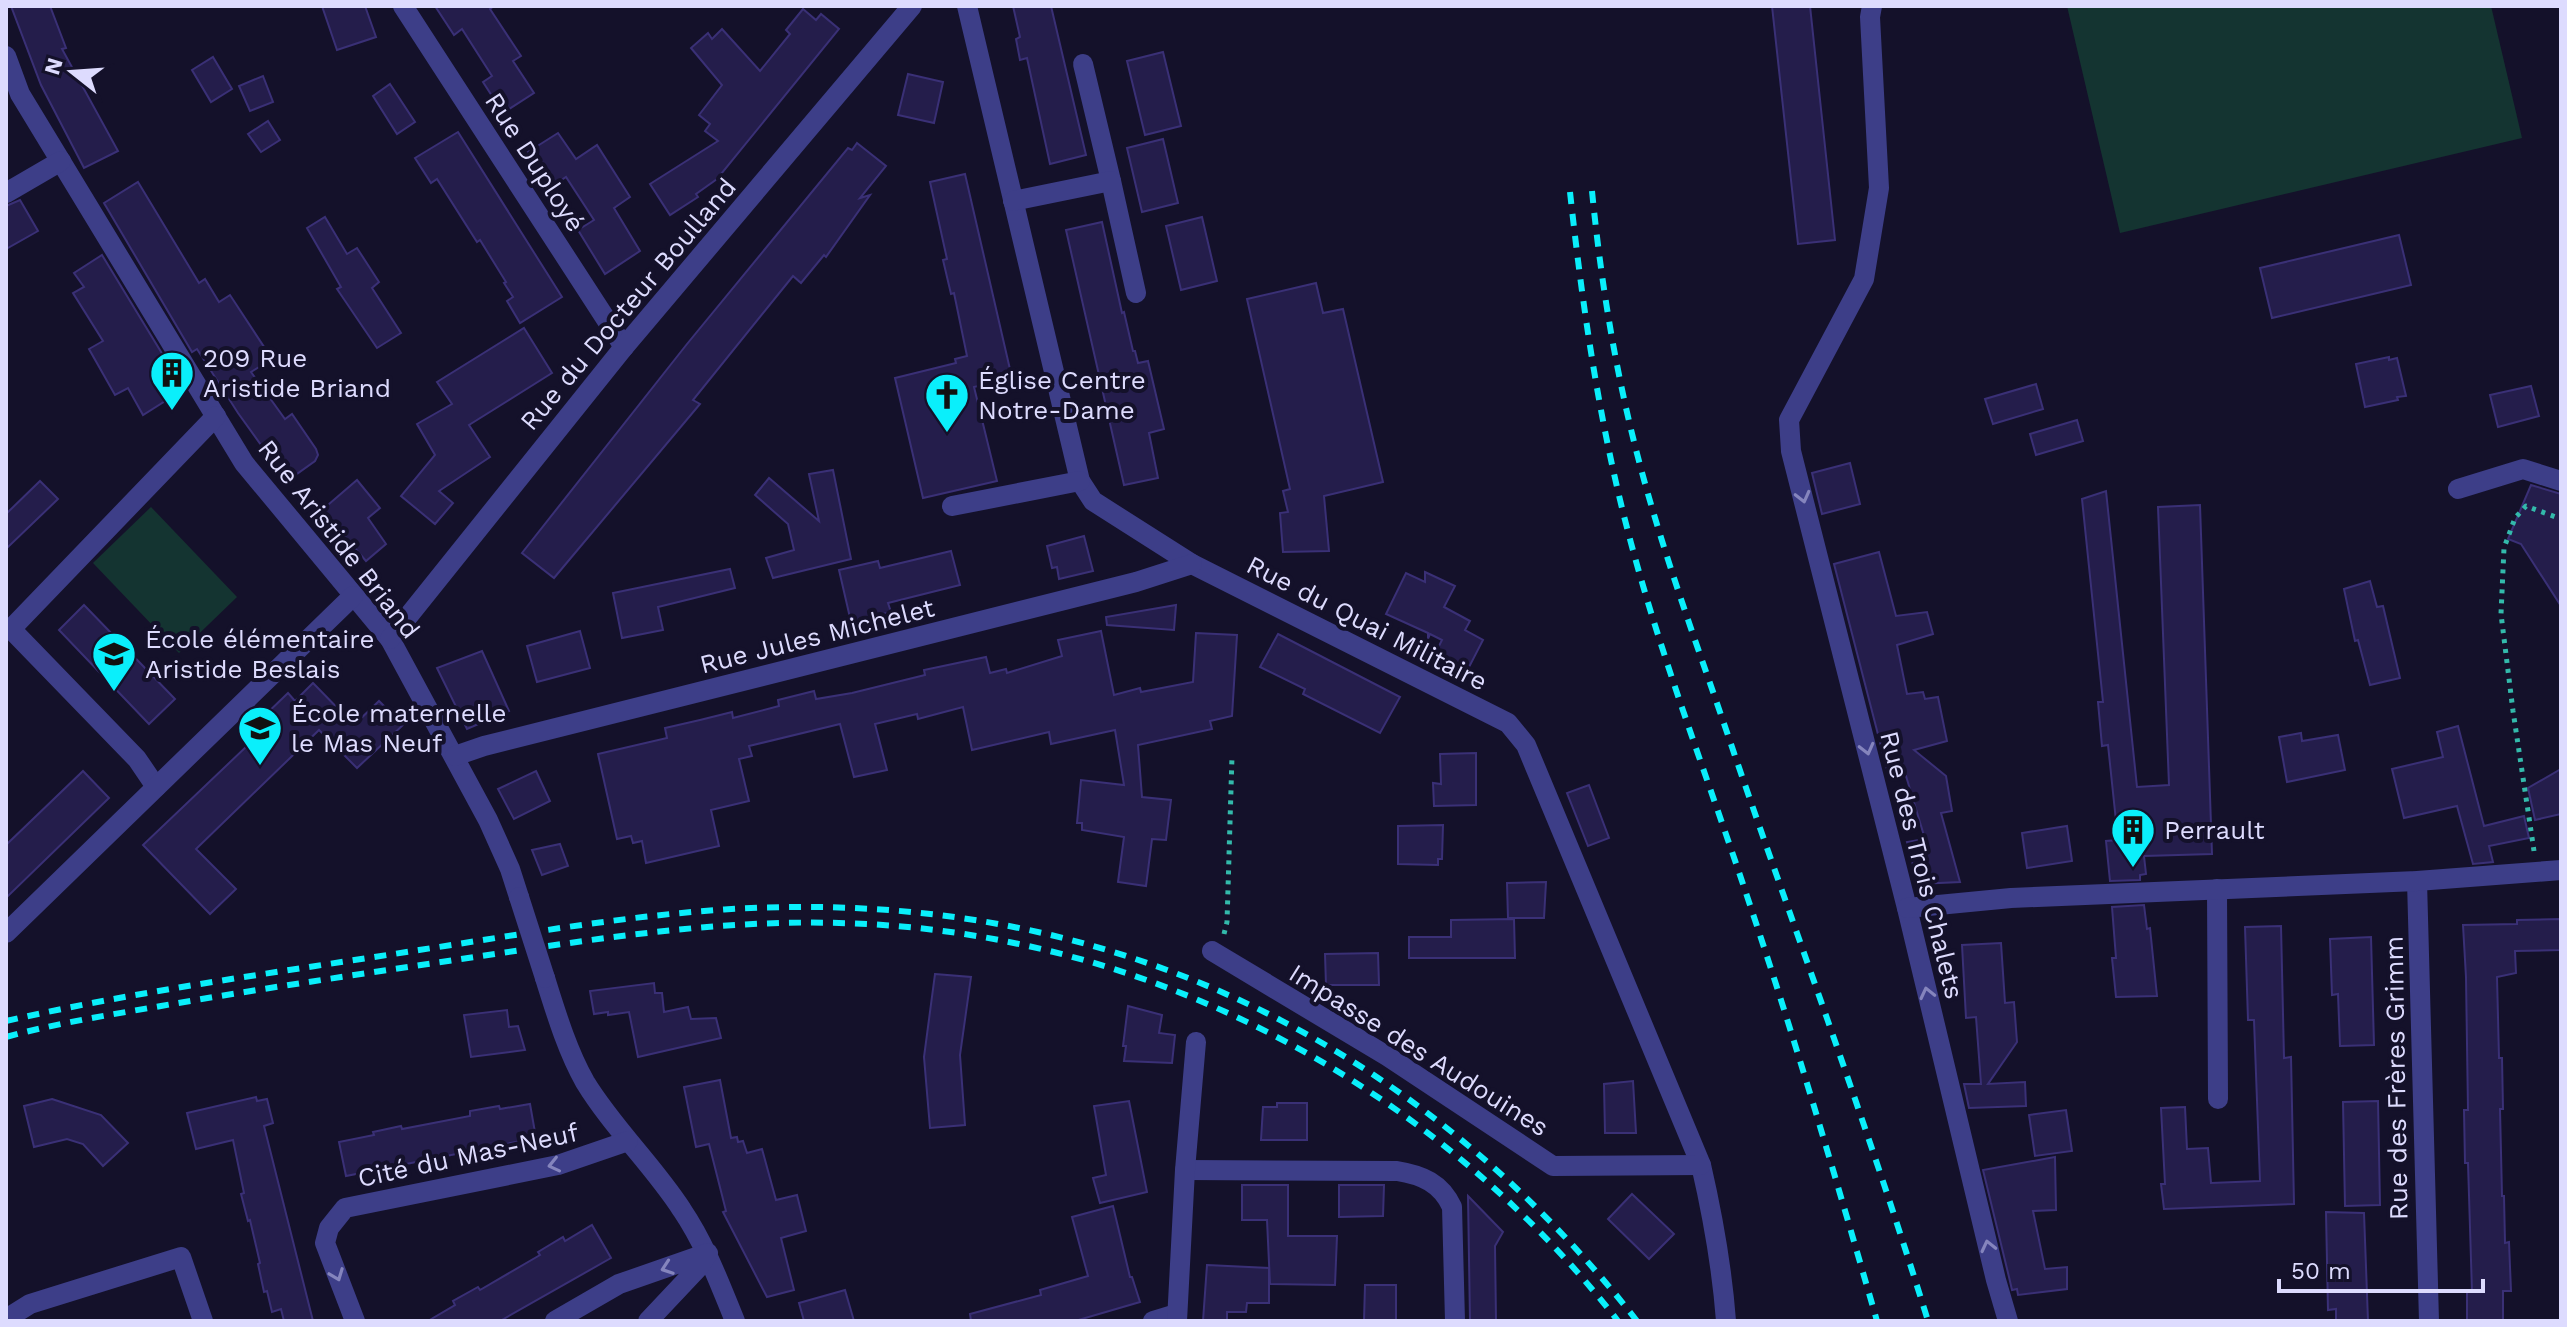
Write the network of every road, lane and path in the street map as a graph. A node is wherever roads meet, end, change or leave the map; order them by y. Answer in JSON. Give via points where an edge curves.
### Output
{"nodes":[{"id":1,"x":403,"y":6,"type":"edge"},
{"id":2,"x":912,"y":6,"type":"edge"},
{"id":3,"x":967,"y":6,"type":"edge"},
{"id":4,"x":1872,"y":6,"type":"edge"},
{"id":5,"x":6,"y":56,"type":"edge"},
{"id":6,"x":1083,"y":64,"type":"dead end"},
{"id":7,"x":61,"y":161,"type":"junction"},
{"id":8,"x":1111,"y":181,"type":"junction"},
{"id":9,"x":6,"y":193,"type":"edge"},
{"id":10,"x":1013,"y":201,"type":"junction"},
{"id":11,"x":1136,"y":293,"type":"dead end"},
{"id":12,"x":624,"y":347,"type":"junction"},
{"id":13,"x":216,"y":416,"type":"junction"},
{"id":14,"x":1080,"y":481,"type":"junction"},
{"id":15,"x":2561,"y":481,"type":"edge"},
{"id":16,"x":2458,"y":489,"type":"dead end"},
{"id":17,"x":952,"y":506,"type":"dead end"},
{"id":18,"x":2561,"y":519,"type":"edge"},
{"id":19,"x":1192,"y":564,"type":"junction"},
{"id":20,"x":353,"y":596,"type":"junction"},
{"id":21,"x":390,"y":639,"type":"junction"},
{"id":22,"x":455,"y":756,"type":"junction"},
{"id":23,"x":1232,"y":756,"type":"dead end"},
{"id":24,"x":156,"y":787,"type":"junction"},
{"id":25,"x":2561,"y":870,"type":"edge"},
{"id":26,"x":2537,"y":871,"type":"junction"},
{"id":27,"x":2417,"y":881,"type":"junction"},
{"id":28,"x":2217,"y":889,"type":"junction"},
{"id":29,"x":1907,"y":908,"type":"junction"},
{"id":30,"x":6,"y":933,"type":"edge"},
{"id":31,"x":1212,"y":951,"type":"joint"},
{"id":32,"x":1196,"y":1042,"type":"dead end"},
{"id":33,"x":2218,"y":1099,"type":"dead end"},
{"id":34,"x":628,"y":1141,"type":"junction"},
{"id":35,"x":1701,"y":1165,"type":"junction"},
{"id":36,"x":1185,"y":1170,"type":"junction"},
{"id":37,"x":708,"y":1253,"type":"junction"},
{"id":38,"x":1176,"y":1318,"type":"edge"},
{"id":39,"x":6,"y":1319,"type":"edge"},
{"id":40,"x":203,"y":1321,"type":"edge"},
{"id":41,"x":355,"y":1321,"type":"edge"},
{"id":42,"x":555,"y":1321,"type":"edge"},
{"id":43,"x":648,"y":1321,"type":"edge"},
{"id":44,"x":735,"y":1321,"type":"edge"},
{"id":45,"x":1153,"y":1321,"type":"edge"},
{"id":46,"x":1455,"y":1321,"type":"edge"},
{"id":47,"x":1726,"y":1321,"type":"edge"},
{"id":48,"x":2008,"y":1321,"type":"edge"},
{"id":49,"x":2429,"y":1321,"type":"edge"}],
"edges":[{"from":1,"to":12,"type":"street","name":"Rue Duployé"},
{"from":2,"to":12,"type":"street","name":"Rue du Docteur Boulland"},
{"from":3,"to":10,"type":"street","name":"Rue du Quai Militaire"},
{"from":4,"to":29,"type":"street","name":"Rue des Trois Chalets","one_way":true,"via":[[1879,188],[1864,279],[1789,420],[1791,451]]},
{"from":5,"to":7,"type":"street","name":"Rue Aristide Briand","via":[[20,94]]},
{"from":6,"to":8,"type":"street"},
{"from":7,"to":9,"type":"street"},
{"from":7,"to":13,"type":"street","name":"Rue Aristide Briand"},
{"from":8,"to":10,"type":"street"},
{"from":8,"to":11,"type":"street"},
{"from":10,"to":14,"type":"street","name":"Rue du Quai Militaire"},
{"from":12,"to":21,"type":"street","name":"Rue du Docteur Boulland"},
{"from":13,"to":20,"type":"street","name":"Rue Aristide Briand","via":[[244,463]]},
{"from":13,"to":24,"type":"street","via":[[11,629],[137,759]]},
{"from":14,"to":17,"type":"street"},
{"from":14,"to":19,"type":"street","name":"Rue du Quai Militaire","via":[[1093,501]]},
{"from":15,"to":16,"type":"street","via":[[2523,469]]},
{"from":18,"to":26,"type":"path","via":[[2526,506],[2515,518],[2504,548],[2501,614]]},
{"from":19,"to":22,"type":"street","name":"Rue Jules Michelet"},
{"from":19,"to":35,"type":"street","name":"Rue du Quai Militaire","via":[[1508,723],[1526,745]]},
{"from":20,"to":21,"type":"street","name":"Rue Aristide Briand"},
{"from":20,"to":24,"type":"street"},
{"from":21,"to":22,"type":"street","name":"Rue Aristide Briand"},
{"from":22,"to":34,"type":"street","name":"Rue Aristide Briand","bridge":true,"via":[[499,844],[584,1079]]},
{"from":23,"to":31,"type":"path","via":[[1227,922]]},
{"from":24,"to":30,"type":"street"},
{"from":25,"to":26,"type":"street"},
{"from":26,"to":27,"type":"street"},
{"from":27,"to":28,"type":"street"},
{"from":27,"to":49,"type":"street","name":"Rue des Frères Grimm"},
{"from":28,"to":29,"type":"street"},
{"from":28,"to":33,"type":"street"},
{"from":48,"to":29,"type":"street","name":"Rue des Trois Chalets","one_way":true},
{"from":31,"to":35,"type":"street","name":"Impasse des Audouines","via":[[1387,1056],[1553,1166]]},
{"from":32,"to":36,"type":"street"},
{"from":34,"to":37,"type":"street","name":"Rue Aristide Briand","via":[[681,1208]]},
{"from":34,"to":41,"type":"street","name":"Cité du Mas-Neuf","one_way":true,"via":[[558,1165],[345,1208],[325,1243]]},
{"from":35,"to":47,"type":"street","name":"Rue du Quai Militaire"},
{"from":36,"to":38,"type":"street"},
{"from":36,"to":46,"type":"street","via":[[1397,1171],[1433,1183],[1452,1207]]},
{"from":37,"to":42,"type":"street","one_way":true,"via":[[619,1284]]},
{"from":37,"to":43,"type":"street"},
{"from":37,"to":44,"type":"street","name":"Rue Aristide Briand"},
{"from":38,"to":45,"type":"street"},
{"from":39,"to":40,"type":"street","via":[[30,1304],[181,1257]]}]}
